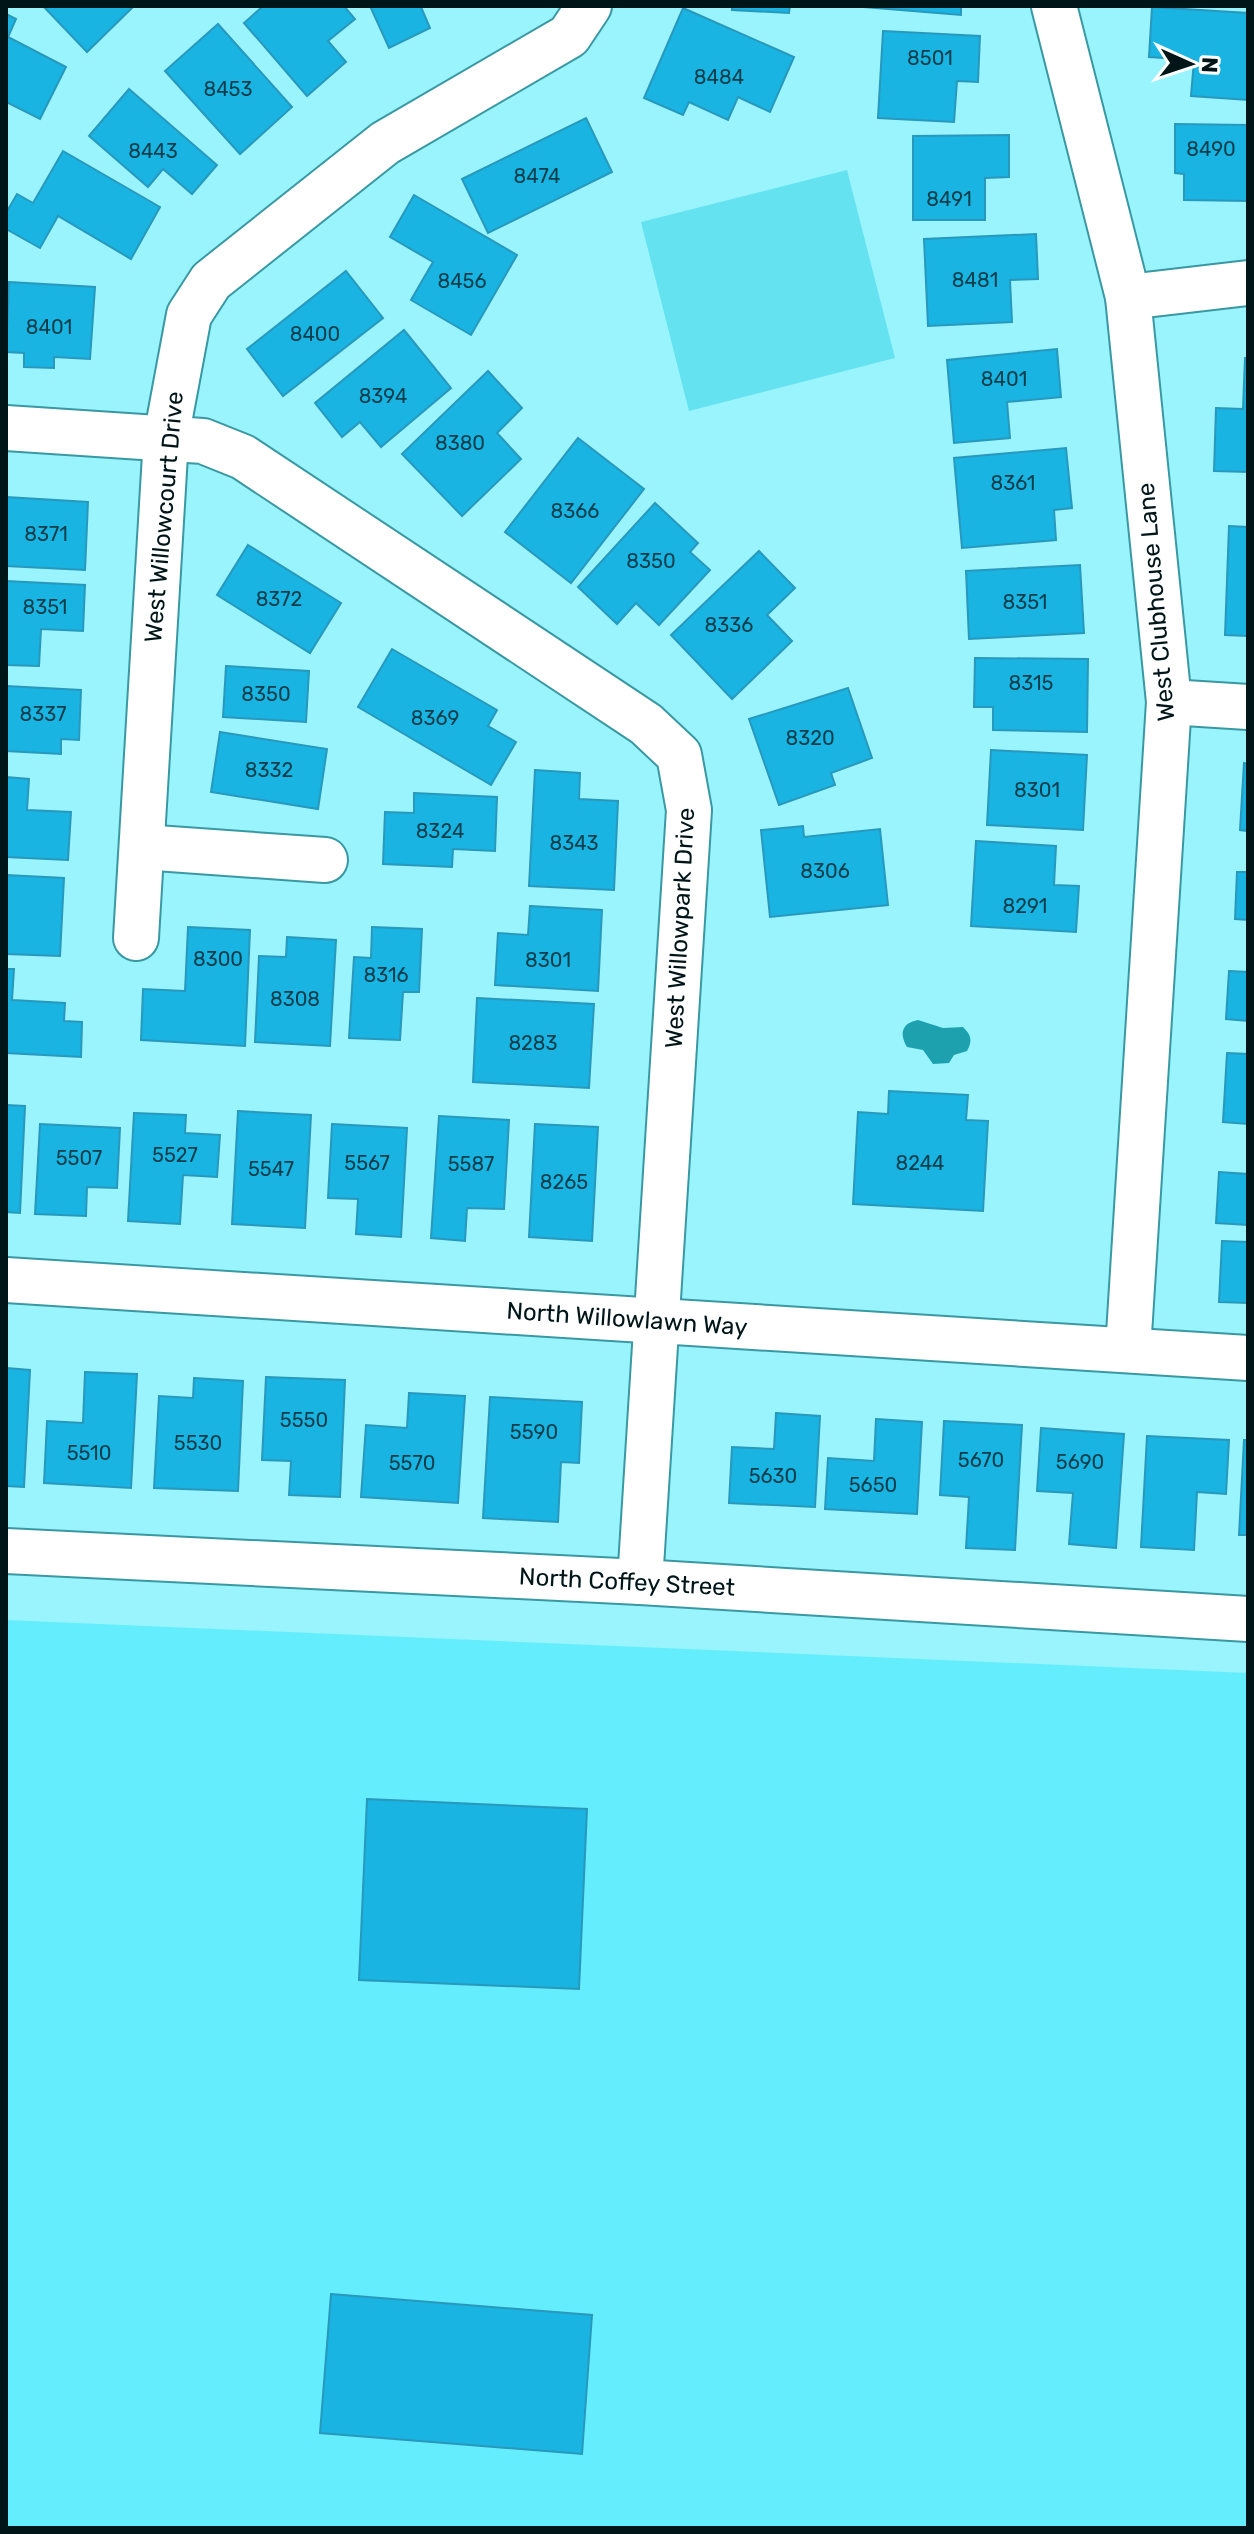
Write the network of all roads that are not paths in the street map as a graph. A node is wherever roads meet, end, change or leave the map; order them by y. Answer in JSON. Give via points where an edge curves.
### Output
{"nodes":[{"id":1,"x":589,"y":6,"type":"edge"},
{"id":2,"x":1054,"y":6,"type":"edge"},
{"id":3,"x":1248,"y":283,"type":"edge"},
{"id":4,"x":1128,"y":297,"type":"junction"},
{"id":5,"x":6,"y":428,"type":"edge"},
{"id":6,"x":166,"y":438,"type":"junction"},
{"id":7,"x":1169,"y":702,"type":"junction"},
{"id":8,"x":1248,"y":707,"type":"edge"},
{"id":9,"x":142,"y":847,"type":"junction"},
{"id":10,"x":325,"y":860,"type":"dead end"},
{"id":11,"x":136,"y":938,"type":"dead end"},
{"id":12,"x":6,"y":1280,"type":"edge"},
{"id":13,"x":657,"y":1321,"type":"junction"},
{"id":14,"x":1128,"y":1350,"type":"junction"},
{"id":15,"x":1248,"y":1358,"type":"edge"},
{"id":16,"x":6,"y":1551,"type":"edge"},
{"id":17,"x":640,"y":1582,"type":"junction"},
{"id":18,"x":1248,"y":1619,"type":"edge"}],
"edges":[{"from":1,"to":6,"type":"street","name":"West Willowcourt Drive","via":[[569,36],[385,143],[211,281],[189,315]]},
{"from":2,"to":4,"type":"street","name":"West Clubhouse Lane"},
{"from":3,"to":4,"type":"street"},
{"from":4,"to":7,"type":"street","name":"West Clubhouse Lane"},
{"from":5,"to":6,"type":"street","name":"West Willowpark Drive"},
{"from":6,"to":9,"type":"street","name":"West Willowcourt Drive"},
{"from":6,"to":13,"type":"street","name":"West Willowpark Drive","via":[[203,441],[243,457],[646,724],[679,755],[689,810]]},
{"from":7,"to":8,"type":"street"},
{"from":7,"to":14,"type":"street","name":"West Clubhouse Lane"},
{"from":9,"to":10,"type":"street"},
{"from":9,"to":11,"type":"street","name":"West Willowcourt Drive"},
{"from":12,"to":13,"type":"street","name":"North Willowlawn Way"},
{"from":13,"to":14,"type":"street","name":"North Willowlawn Way"},
{"from":13,"to":17,"type":"street","name":"West Willowpark Drive"},
{"from":14,"to":15,"type":"street","name":"North Willowlawn Way"},
{"from":16,"to":17,"type":"street","name":"North Coffey Street"},
{"from":17,"to":18,"type":"street","name":"North Coffey Street"}]}
